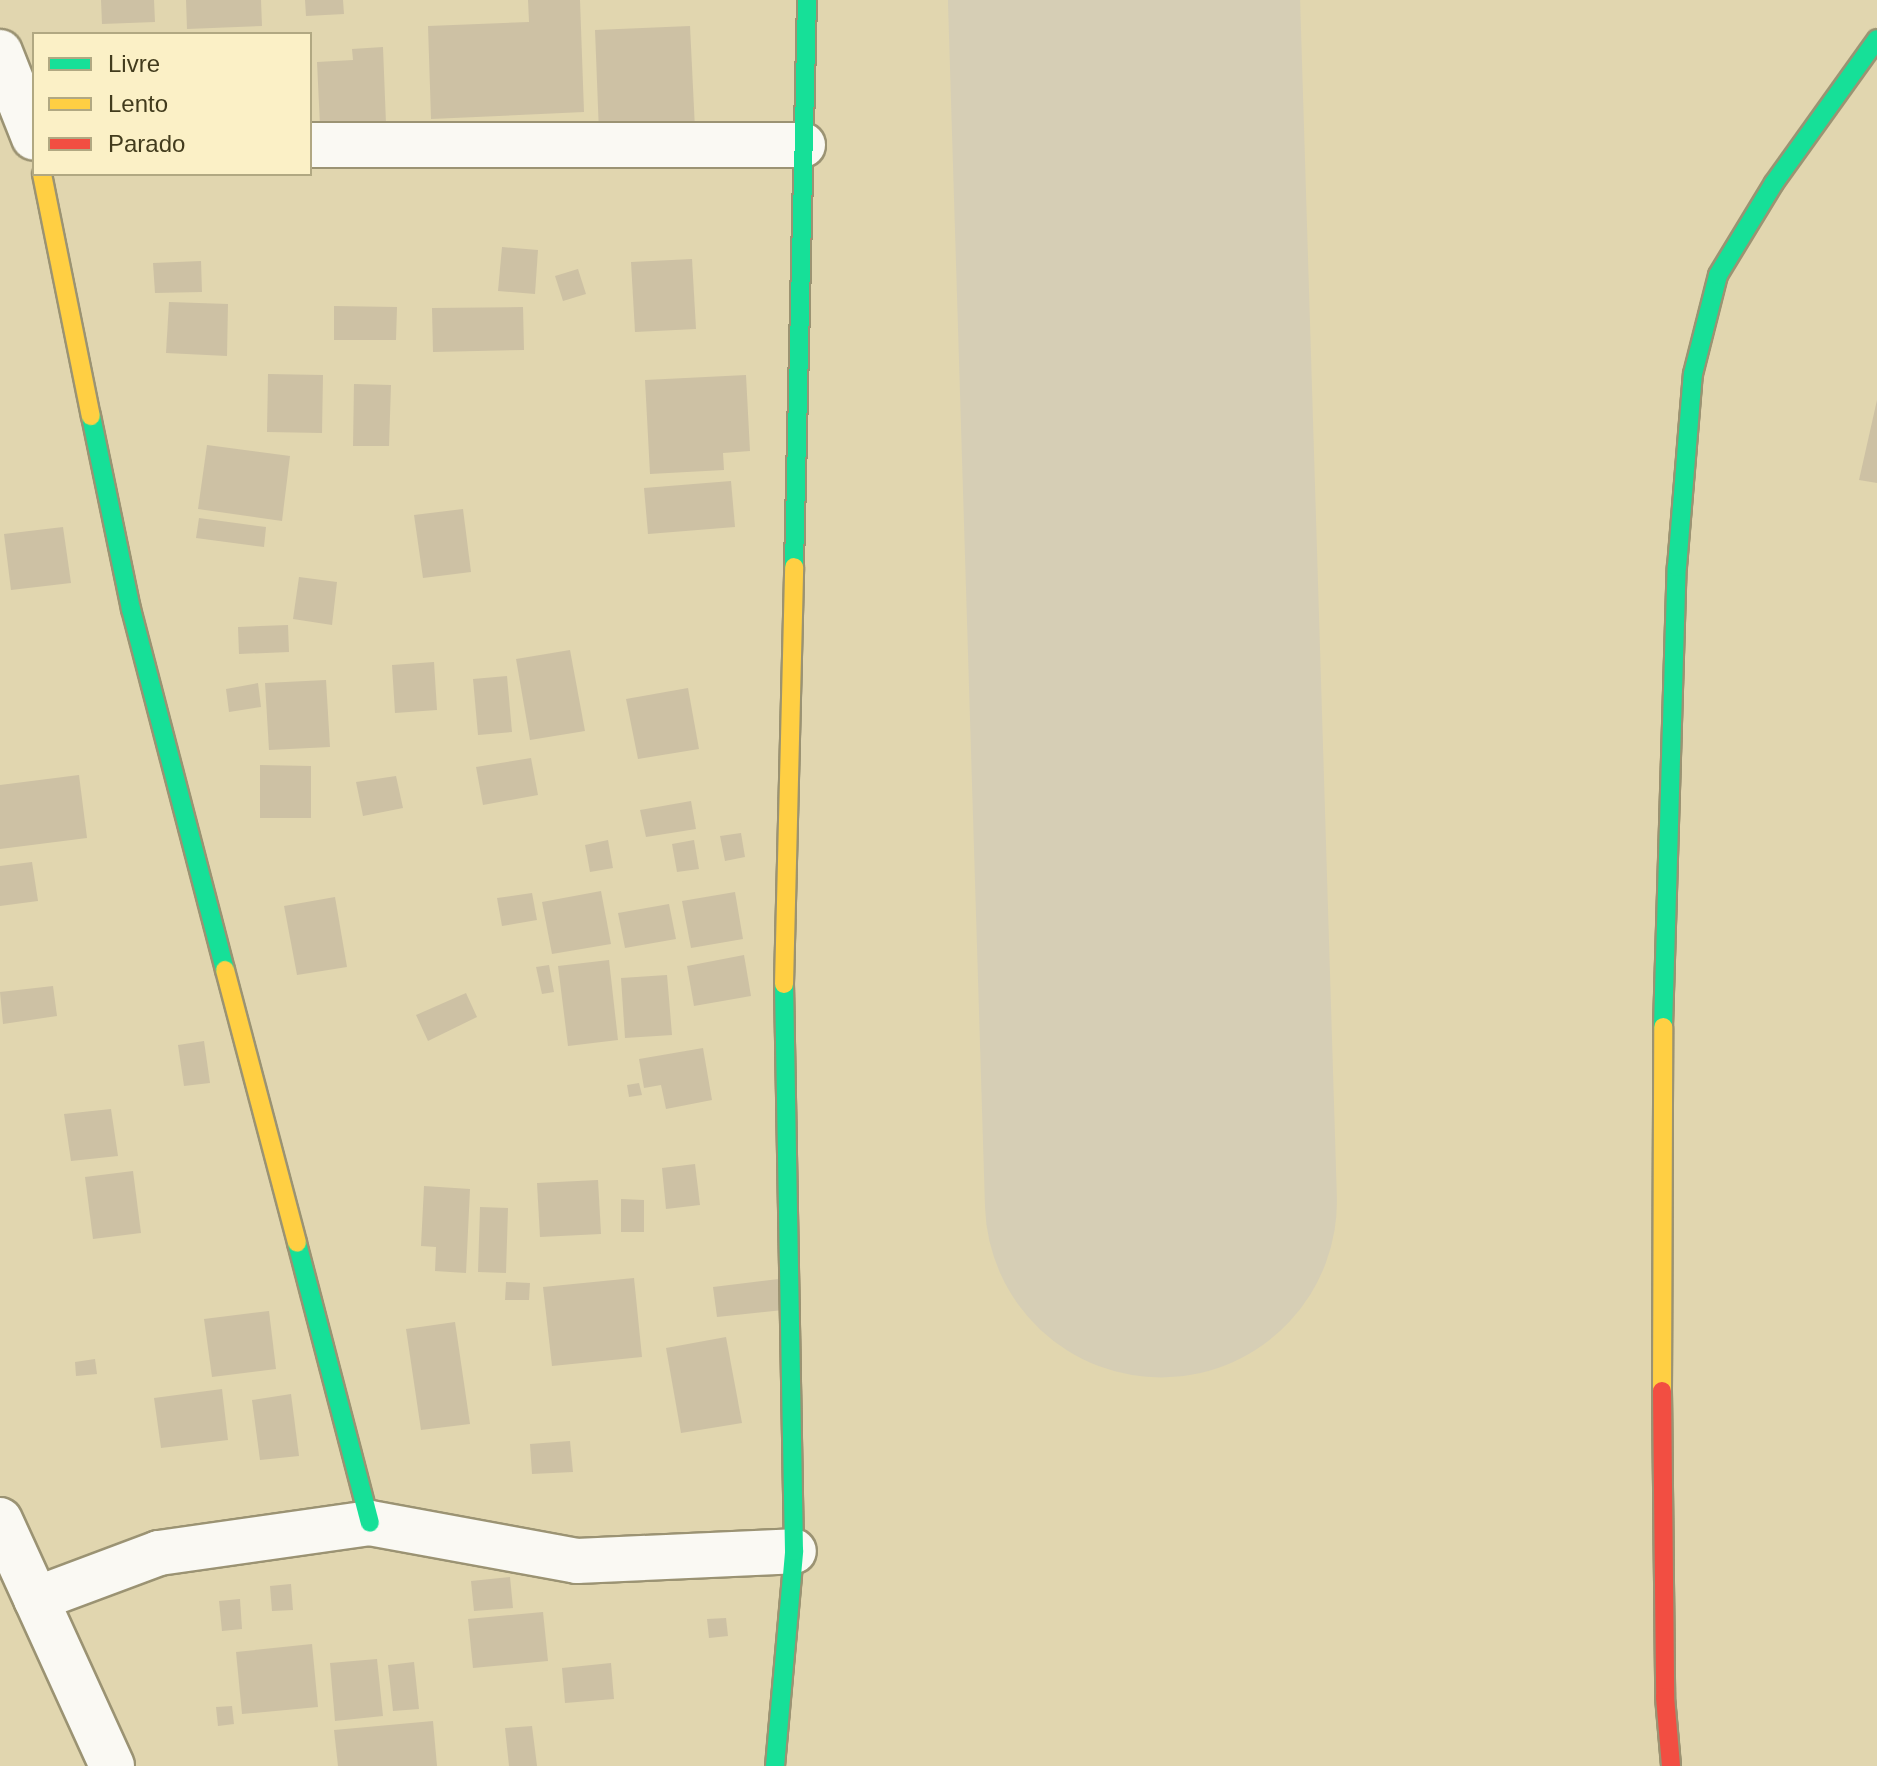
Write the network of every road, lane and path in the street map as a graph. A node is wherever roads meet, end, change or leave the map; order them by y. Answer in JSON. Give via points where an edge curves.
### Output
{"nodes":[{"id":1,"x":807,"y":0,"type":"edge"},
{"id":2,"x":1877,"y":39,"type":"edge"},
{"id":3,"x":0,"y":52,"type":"edge"},
{"id":4,"x":32,"y":133,"type":"edge"},
{"id":5,"x":312,"y":145,"type":"edge"},
{"id":6,"x":803,"y":145,"type":"junction"},
{"id":7,"x":42,"y":176,"type":"edge"},
{"id":8,"x":0,"y":1520,"type":"edge"},
{"id":9,"x":370,"y":1523,"type":"junction"},
{"id":10,"x":794,"y":1551,"type":"junction"},
{"id":11,"x":36,"y":1599,"type":"junction"},
{"id":12,"x":112,"y":1766,"type":"edge"},
{"id":13,"x":775,"y":1766,"type":"edge"},
{"id":14,"x":1671,"y":1766,"type":"edge"}],
"edges":[{"from":1,"to":6,"type":"street"},
{"from":2,"to":14,"type":"street","via":[[1774,183],[1718,275],[1693,374],[1677,567],[1659,1154],[1665,1697]]},
{"from":3,"to":4,"type":"street"},
{"from":5,"to":6,"type":"street"},
{"from":6,"to":10,"type":"street","via":[[783,1022]]},
{"from":7,"to":9,"type":"street","via":[[131,609]]},
{"from":8,"to":11,"type":"street"},
{"from":9,"to":10,"type":"street","via":[[577,1561]]},
{"from":9,"to":11,"type":"street","via":[[159,1553]]},
{"from":10,"to":13,"type":"street"},
{"from":11,"to":12,"type":"street"}]}
